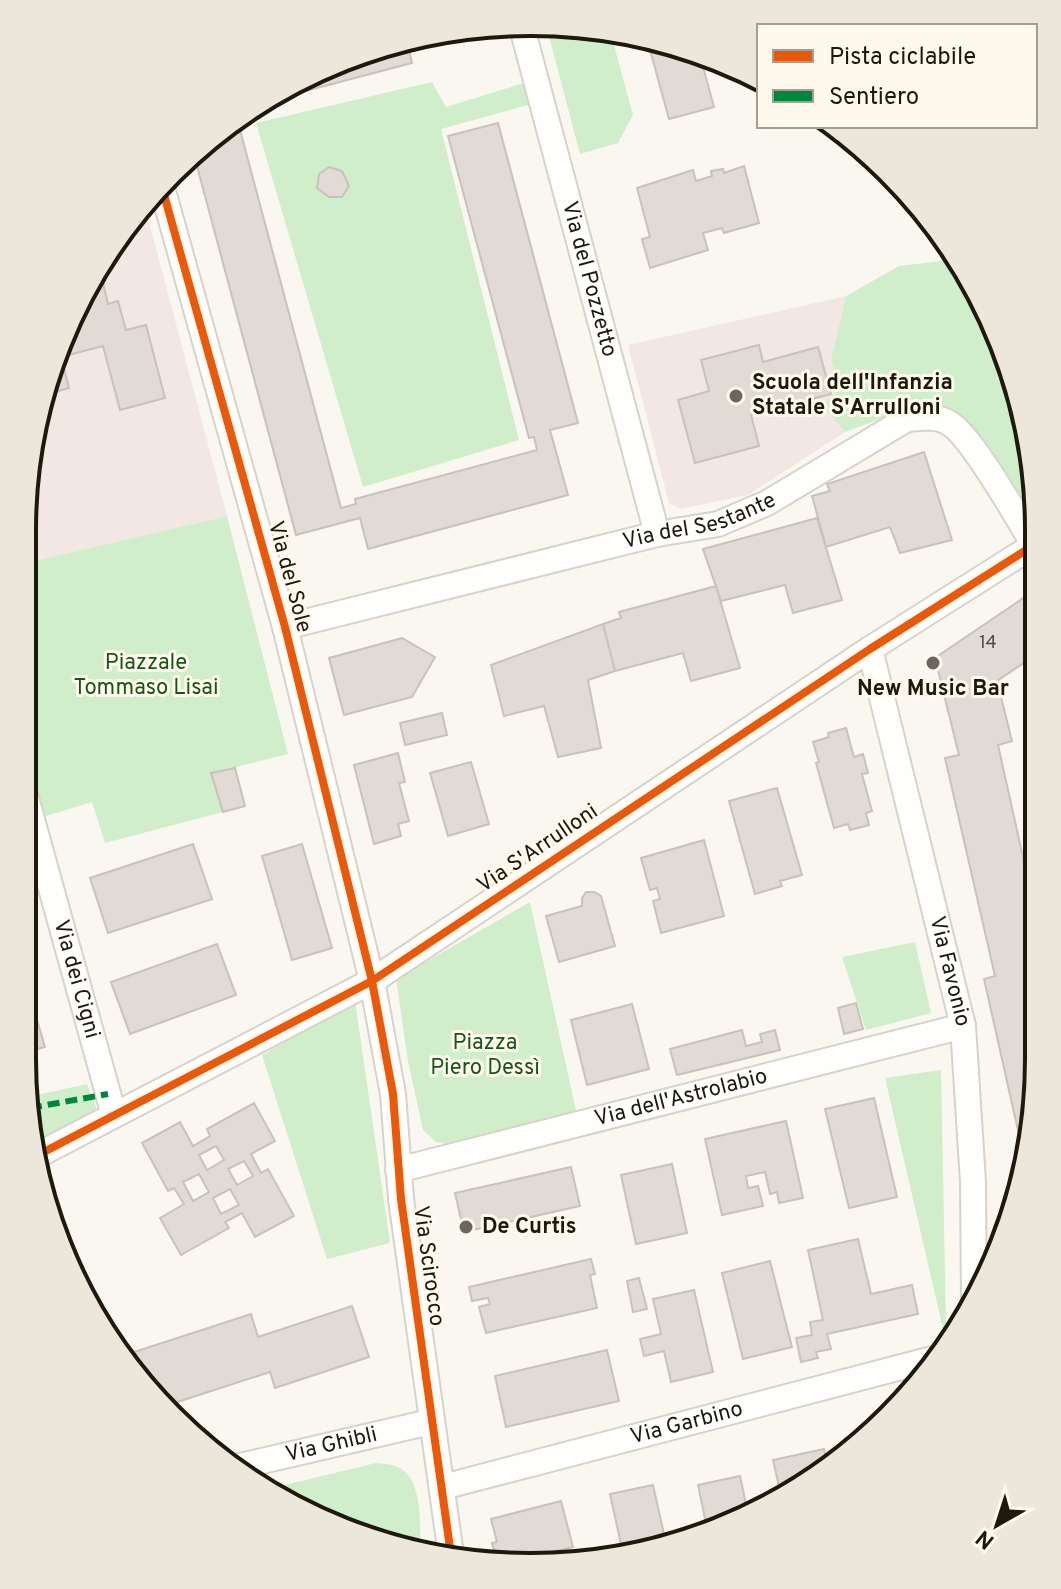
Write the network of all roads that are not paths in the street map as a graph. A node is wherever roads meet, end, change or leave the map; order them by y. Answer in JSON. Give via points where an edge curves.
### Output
{"nodes":[{"id":1,"x":524,"y":36,"type":"edge"},
{"id":2,"x":165,"y":198,"type":"edge"},
{"id":3,"x":1025,"y":526,"type":"edge"},
{"id":4,"x":657,"y":534,"type":"junction"},
{"id":5,"x":1025,"y":550,"type":"edge"},
{"id":6,"x":285,"y":627,"type":"junction"},
{"id":7,"x":870,"y":649,"type":"junction"},
{"id":8,"x":36,"y":834,"type":"edge"},
{"id":9,"x":372,"y":981,"type":"junction"},
{"id":10,"x":963,"y":1026,"type":"junction"},
{"id":11,"x":114,"y":1115,"type":"junction"},
{"id":12,"x":45,"y":1151,"type":"edge"},
{"id":13,"x":398,"y":1170,"type":"junction"},
{"id":14,"x":974,"y":1277,"type":"edge"},
{"id":15,"x":922,"y":1362,"type":"edge"},
{"id":16,"x":430,"y":1422,"type":"junction"},
{"id":17,"x":248,"y":1464,"type":"edge"},
{"id":18,"x":443,"y":1487,"type":"junction"},
{"id":19,"x":450,"y":1546,"type":"edge"}],
"edges":[{"from":1,"to":4,"type":"street","name":"Via del Pozzetto"},
{"from":2,"to":6,"type":"street","name":"Via del Sole"},
{"from":3,"to":4,"type":"street","name":"Via del Sestante","via":[[969,441],[949,423],[929,417],[907,419],[767,503],[718,524]]},
{"from":4,"to":6,"type":"street","name":"Via del Sestante"},
{"from":5,"to":7,"type":"street","name":"Via S'Arrulloni"},
{"from":6,"to":9,"type":"street","name":"Via del Sole"},
{"from":7,"to":9,"type":"street","name":"Via S'Arrulloni"},
{"from":7,"to":10,"type":"street","name":"Via Favonio"},
{"from":8,"to":11,"type":"street","name":"Via dei Cigni"},
{"from":9,"to":11,"type":"street","name":"Via S'Arrulloni"},
{"from":9,"to":13,"type":"street","name":"Via Scirocco","via":[[393,1094]]},
{"from":10,"to":13,"type":"street","name":"Via dell'Astrolabio"},
{"from":10,"to":14,"type":"street","name":"Via Favonio"},
{"from":11,"to":12,"type":"street","name":"Via S'Arrulloni"},
{"from":13,"to":16,"type":"street","name":"Via Scirocco"},
{"from":15,"to":18,"type":"street","name":"Via Garbino"},
{"from":16,"to":17,"type":"street","name":"Via Ghibli"},
{"from":16,"to":18,"type":"street","name":"Via Scirocco"},
{"from":18,"to":19,"type":"street","name":"Via Scirocco"}]}
